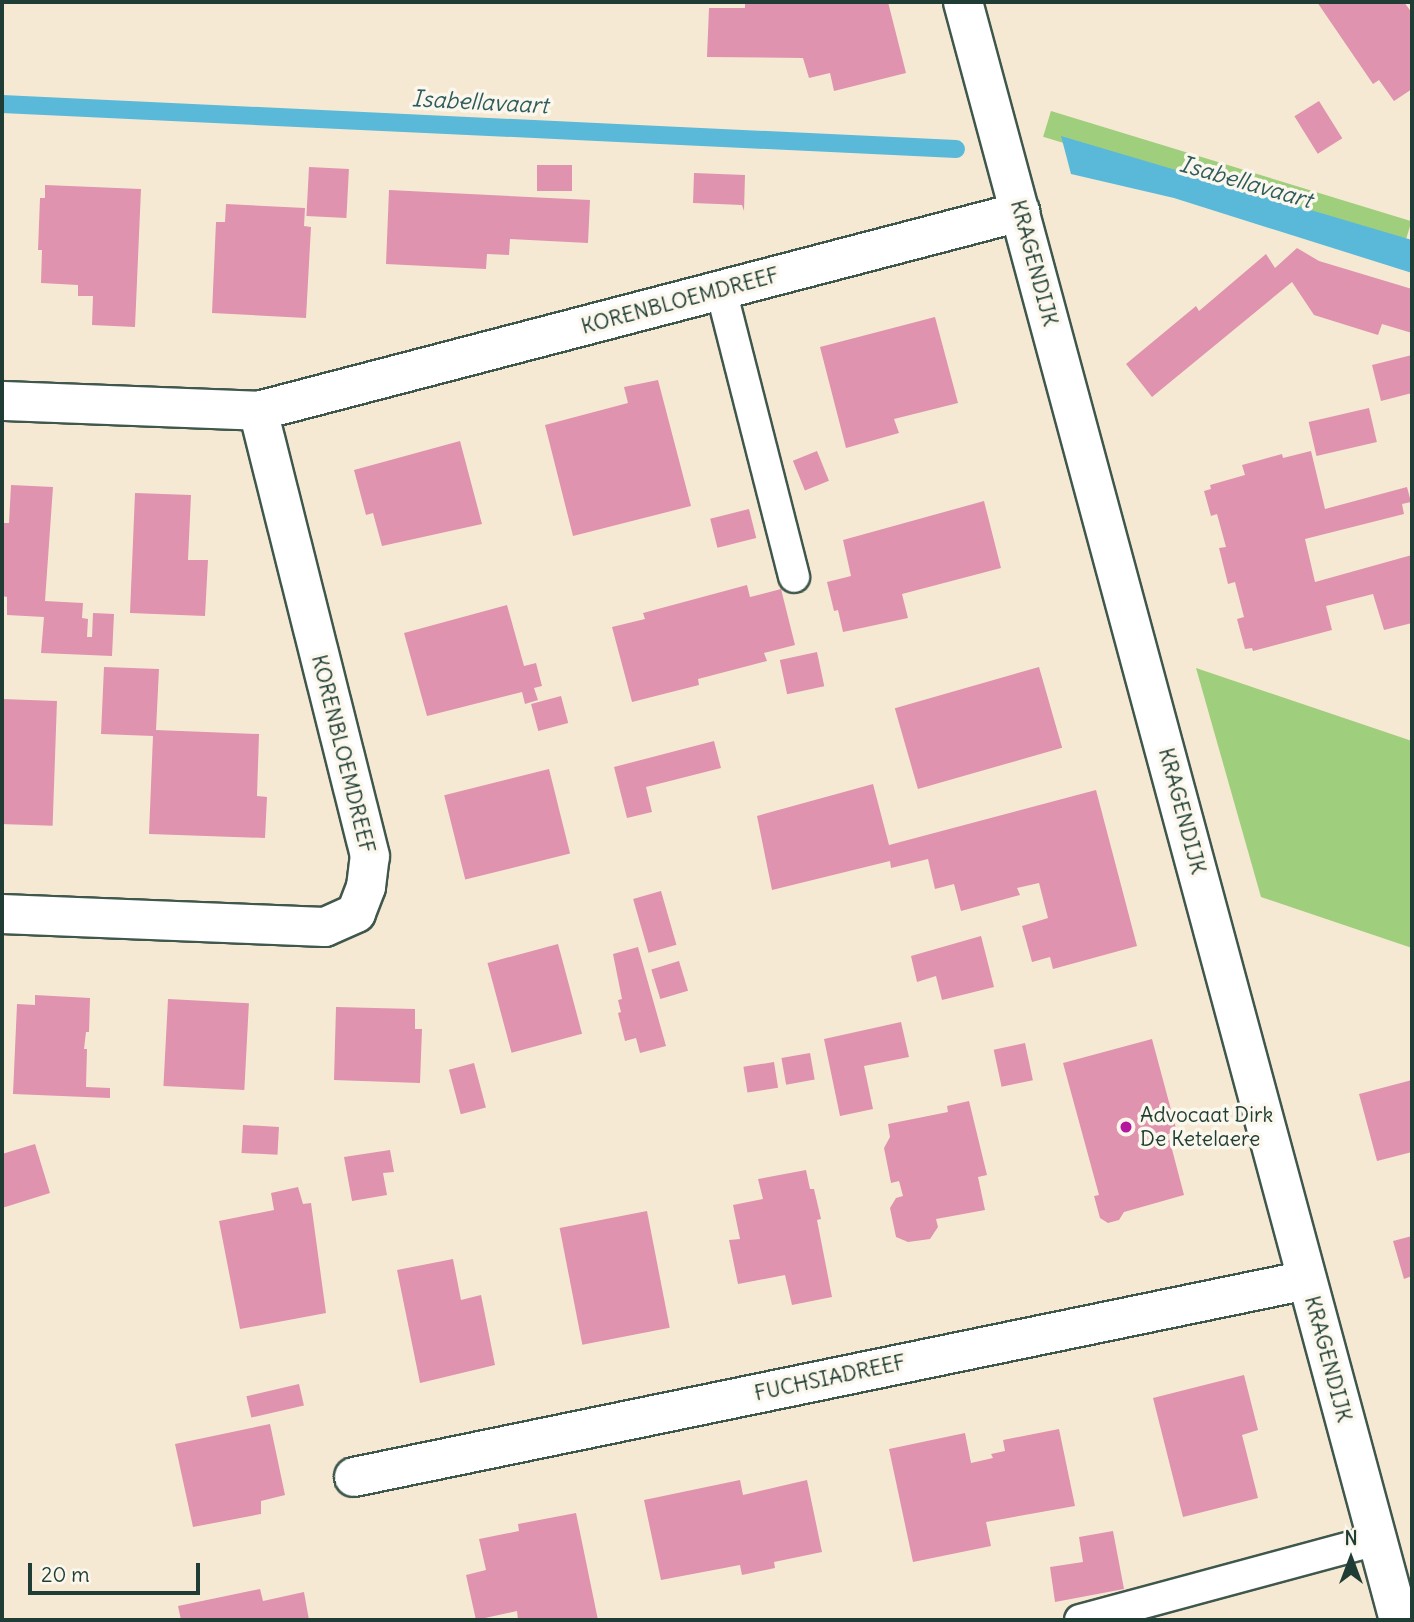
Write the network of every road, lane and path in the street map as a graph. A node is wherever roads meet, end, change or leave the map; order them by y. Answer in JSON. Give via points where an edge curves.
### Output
{"nodes":[{"id":1,"x":963,"y":2,"type":"edge"},
{"id":2,"x":1020,"y":212,"type":"junction"},
{"id":3,"x":721,"y":290,"type":"junction"},
{"id":4,"x":2,"y":401,"type":"edge"},
{"id":5,"x":258,"y":411,"type":"junction"},
{"id":6,"x":794,"y":577,"type":"dead end"},
{"id":7,"x":2,"y":914,"type":"edge"},
{"id":8,"x":1307,"y":1280,"type":"junction"},
{"id":9,"x":354,"y":1477,"type":"dead end"},
{"id":10,"x":1376,"y":1540,"type":"junction"},
{"id":11,"x":1080,"y":1620,"type":"edge"},
{"id":12,"x":1399,"y":1620,"type":"edge"}],
"edges":[{"from":1,"to":2,"type":"street","name":"KRAGENDIJK"},
{"from":2,"to":3,"type":"street","name":"KORENBLOEMDREEF"},
{"from":2,"to":8,"type":"street","name":"KRAGENDIJK"},
{"from":3,"to":5,"type":"street","name":"KORENBLOEMDREEF"},
{"from":3,"to":6,"type":"lane"},
{"from":4,"to":5,"type":"street","name":"KORENBLOEMDREEF"},
{"from":5,"to":7,"type":"street","name":"KORENBLOEMDREEF","via":[[370,856],[366,887],[356,913],[325,927]]},
{"from":8,"to":9,"type":"street","name":"FUCHSIADREEF"},
{"from":8,"to":10,"type":"street","name":"KRAGENDIJK"},
{"from":10,"to":11,"type":"lane"},
{"from":10,"to":12,"type":"street","name":"KRAGENDIJK"}]}
